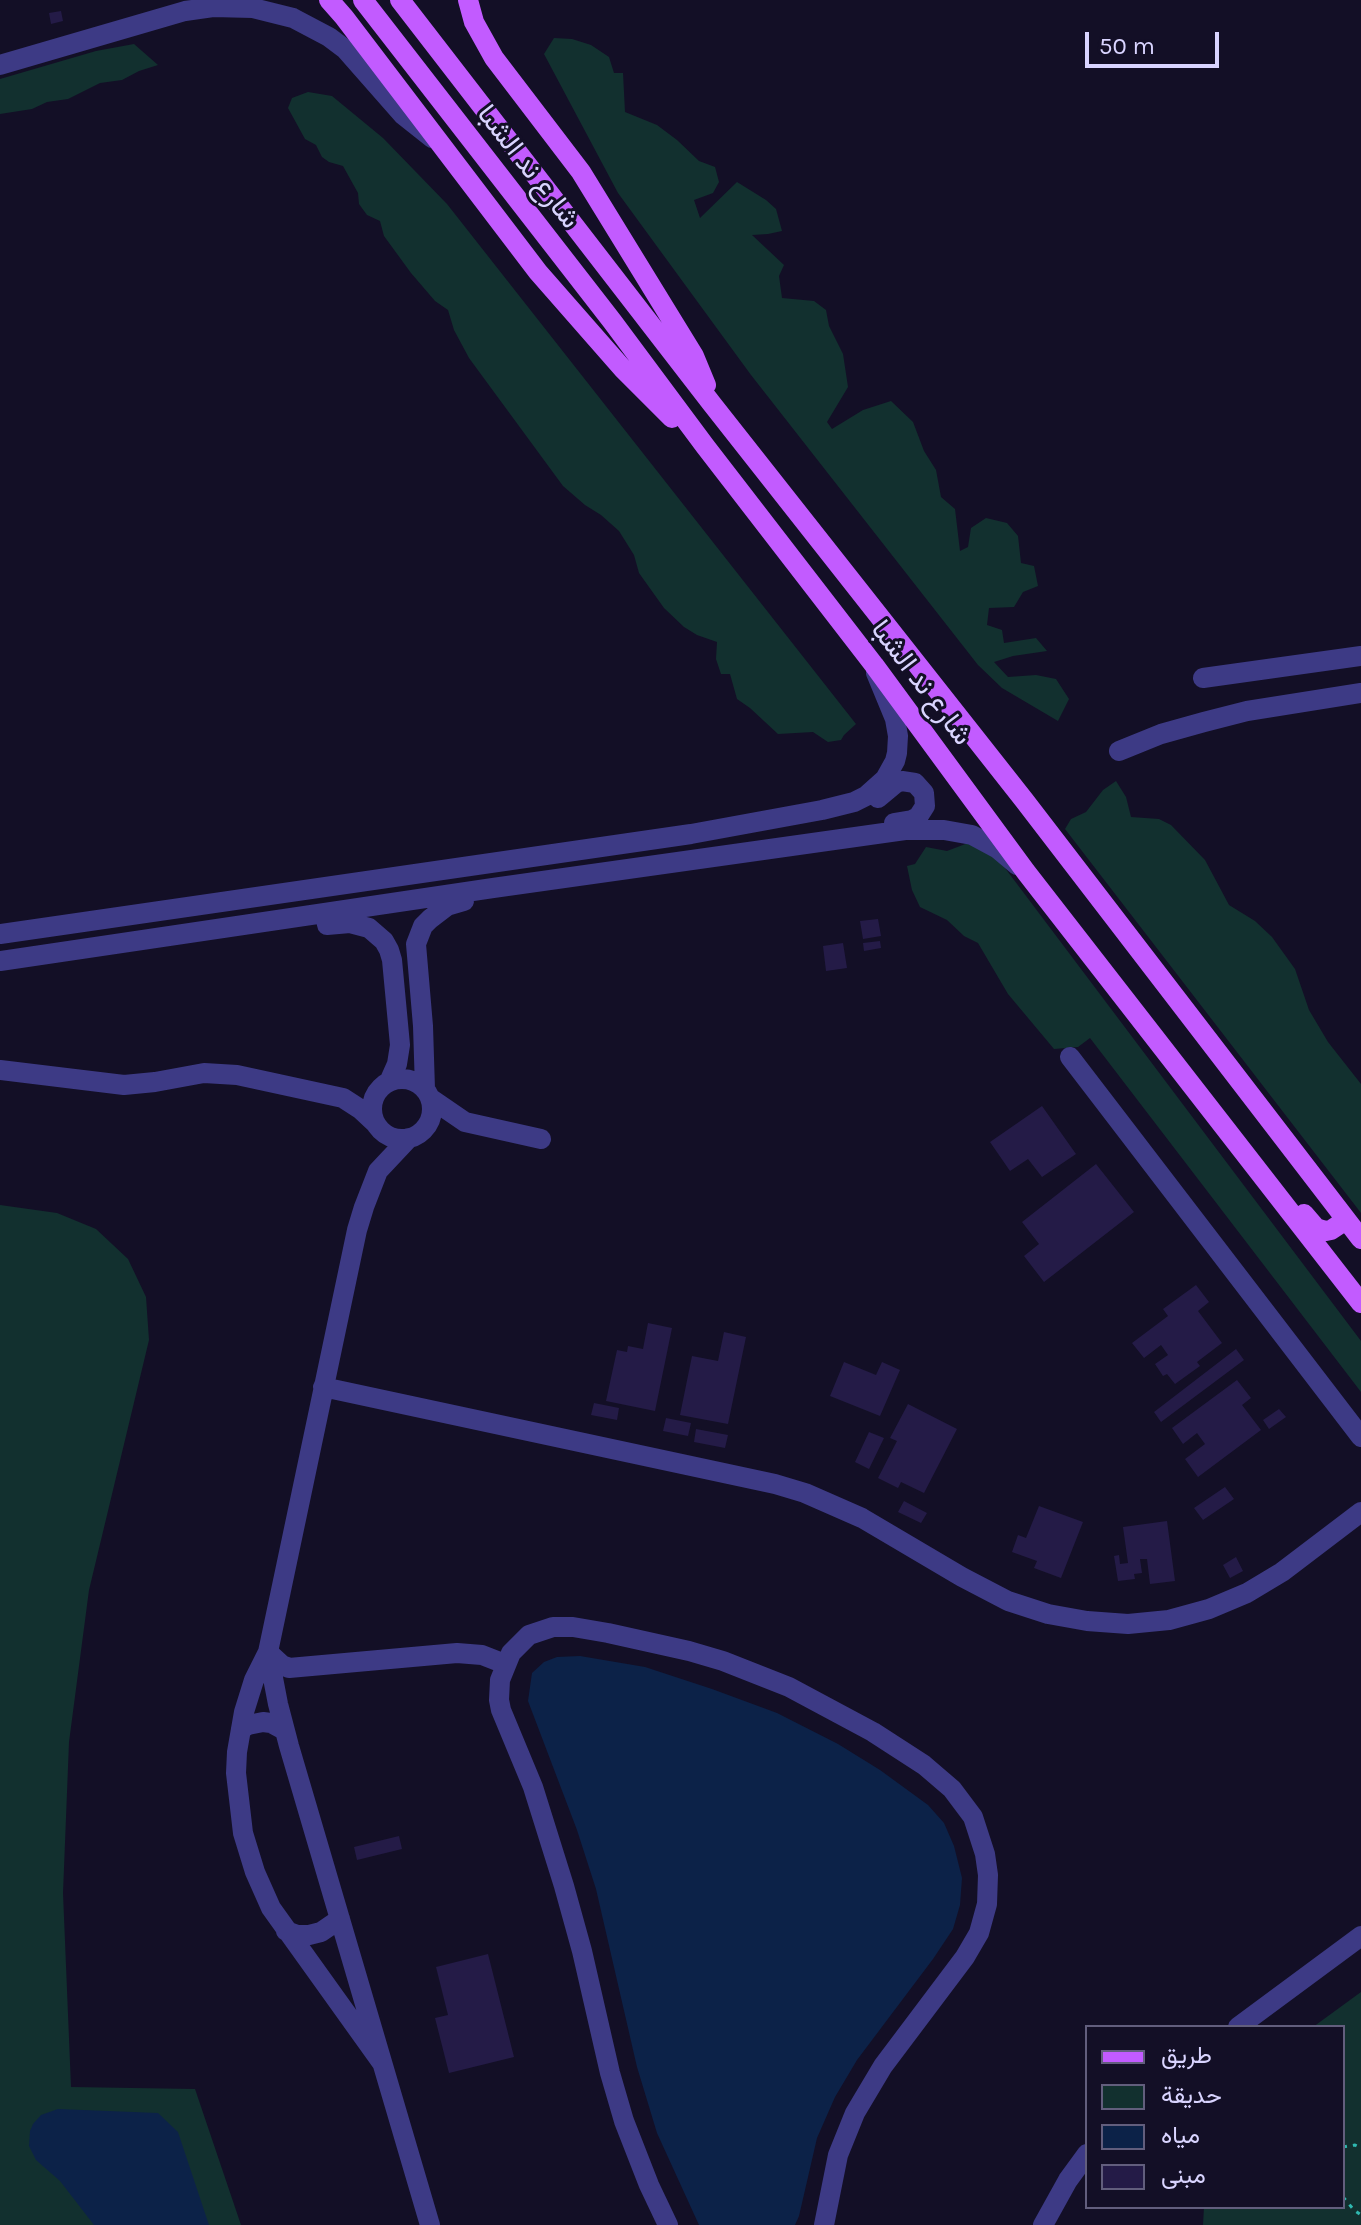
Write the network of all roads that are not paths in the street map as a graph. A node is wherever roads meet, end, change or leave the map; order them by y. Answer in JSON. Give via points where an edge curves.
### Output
{"nodes":[{"id":1,"x":329,"y":0,"type":"edge"},
{"id":2,"x":363,"y":0,"type":"edge"},
{"id":3,"x":400,"y":0,"type":"edge"},
{"id":4,"x":468,"y":0,"type":"edge"},
{"id":5,"x":0,"y":65,"type":"edge"},
{"id":6,"x":439,"y":143,"type":"junction"},
{"id":7,"x":712,"y":404,"type":"junction"},
{"id":8,"x":705,"y":446,"type":"junction"},
{"id":9,"x":1361,"y":656,"type":"edge"},
{"id":10,"x":874,"y":665,"type":"junction"},
{"id":11,"x":1203,"y":678,"type":"dead end"},
{"id":12,"x":1361,"y":693,"type":"edge"},
{"id":13,"x":1119,"y":751,"type":"dead end"},
{"id":14,"x":801,"y":814,"type":"junction"},
{"id":15,"x":805,"y":845,"type":"junction"},
{"id":16,"x":1026,"y":872,"type":"junction"},
{"id":17,"x":493,"y":888,"type":"junction"},
{"id":18,"x":228,"y":927,"type":"junction"},
{"id":19,"x":1,"y":934,"type":"edge"},
{"id":20,"x":2,"y":960,"type":"edge"},
{"id":21,"x":1070,"y":1057,"type":"dead end"},
{"id":22,"x":0,"y":1070,"type":"edge"},
{"id":23,"x":386,"y":1084,"type":"junction"},
{"id":24,"x":427,"y":1093,"type":"junction"},
{"id":25,"x":343,"y":1098,"type":"junction"},
{"id":26,"x":465,"y":1122,"type":"junction"},
{"id":27,"x":376,"y":1124,"type":"junction"},
{"id":28,"x":416,"y":1135,"type":"junction"},
{"id":29,"x":541,"y":1139,"type":"dead end"},
{"id":30,"x":378,"y":1171,"type":"junction"},
{"id":31,"x":1276,"y":1194,"type":"junction"},
{"id":32,"x":1346,"y":1220,"type":"junction"},
{"id":33,"x":1361,"y":1239,"type":"edge"},
{"id":34,"x":1361,"y":1303,"type":"edge"},
{"id":35,"x":323,"y":1387,"type":"junction"},
{"id":36,"x":1361,"y":1437,"type":"edge"},
{"id":37,"x":1361,"y":1512,"type":"edge"},
{"id":38,"x":268,"y":1652,"type":"junction"},
{"id":39,"x":505,"y":1664,"type":"junction"},
{"id":40,"x":241,"y":1729,"type":"junction"},
{"id":41,"x":284,"y":1730,"type":"junction"},
{"id":42,"x":340,"y":1919,"type":"junction"},
{"id":43,"x":286,"y":1931,"type":"junction"},
{"id":44,"x":1361,"y":1936,"type":"edge"},
{"id":45,"x":1241,"y":2025,"type":"edge"},
{"id":46,"x":382,"y":2063,"type":"junction"},
{"id":47,"x":1085,"y":2157,"type":"edge"},
{"id":48,"x":430,"y":2225,"type":"edge"},
{"id":49,"x":668,"y":2225,"type":"edge"},
{"id":50,"x":824,"y":2225,"type":"edge"},
{"id":51,"x":1043,"y":2225,"type":"edge"}],
"edges":[{"from":1,"to":6,"type":"main road"},
{"from":2,"to":8,"type":"main road","name":"شارع ند الشبا"},
{"from":3,"to":7,"type":"main road","name":"شارع ند الشبا"},
{"from":4,"to":7,"type":"main road","via":[[494,58],[581,172],[694,356]]},
{"from":5,"to":6,"type":"street","via":[[185,11],[253,8],[293,18],[329,37],[403,115]]},
{"from":6,"to":8,"type":"main road","via":[[538,272],[666,412]]},
{"from":7,"to":32,"type":"main road","name":"شارع ند الشبا"},
{"from":8,"to":10,"type":"main road","name":"شارع ند الشبا"},
{"from":9,"to":11,"type":"street"},
{"from":10,"to":14,"type":"street","via":[[898,736],[891,769],[866,796]]},
{"from":10,"to":16,"type":"main road","name":"شارع ند الشبا"},
{"from":12,"to":13,"type":"street","via":[[1247,711]]},
{"from":14,"to":15,"type":"street","via":[[855,810],[902,781],[915,783],[925,799],[922,812],[912,820],[845,831]]},
{"from":14,"to":19,"type":"street"},
{"from":15,"to":16,"type":"street","via":[[905,830],[958,832],[985,841]]},
{"from":15,"to":17,"type":"street"},
{"from":16,"to":31,"type":"main road","name":"شارع ند الشبا"},
{"from":17,"to":18,"type":"street"},
{"from":17,"to":24,"type":"street","via":[[438,911],[419,935]]},
{"from":18,"to":20,"type":"street"},
{"from":18,"to":23,"type":"street","via":[[266,933],[360,924],[384,941],[392,960],[400,1045]]},
{"from":19,"to":20,"type":"street"},
{"from":21,"to":36,"type":"street"},
{"from":22,"to":25,"type":"street","via":[[124,1085],[220,1073]]},
{"from":23,"to":24,"type":"street","via":[[412,1080]]},
{"from":23,"to":25,"type":"street"},
{"from":23,"to":27,"type":"street","via":[[372,1103]]},
{"from":24,"to":26,"type":"street"},
{"from":24,"to":28,"type":"street","via":[[432,1112]]},
{"from":25,"to":27,"type":"street"},
{"from":26,"to":28,"type":"street"},
{"from":26,"to":29,"type":"street"},
{"from":27,"to":28,"type":"street","via":[[387,1136]]},
{"from":27,"to":30,"type":"street"},
{"from":28,"to":30,"type":"street"},
{"from":30,"to":35,"type":"street","via":[[351,1252]]},
{"from":31,"to":32,"type":"main road","via":[[1289,1197],[1320,1230]]},
{"from":31,"to":34,"type":"main road","name":"شارع ند الشبا"},
{"from":32,"to":33,"type":"main road","name":"شارع ند الشبا"},
{"from":35,"to":37,"type":"street","via":[[775,1484],[862,1518],[1008,1601],[1087,1621],[1169,1620],[1209,1609],[1282,1572]]},
{"from":35,"to":38,"type":"street"},
{"from":38,"to":39,"type":"street","via":[[289,1668],[457,1653]]},
{"from":38,"to":40,"type":"street"},
{"from":38,"to":41,"type":"street"},
{"from":39,"to":49,"type":"street","via":[[501,1710],[533,1787],[564,1886],[624,2121]]},
{"from":39,"to":50,"type":"street","via":[[529,1635],[553,1627],[635,1638],[723,1661],[789,1687],[873,1732],[940,1777],[973,1817],[988,1875],[979,1933],[855,2113],[838,2155]]},
{"from":40,"to":41,"type":"street","via":[[263,1722]]},
{"from":40,"to":43,"type":"street","via":[[236,1773],[243,1833],[262,1890]]},
{"from":41,"to":42,"type":"street"},
{"from":42,"to":43,"type":"street","via":[[309,1935]]},
{"from":42,"to":46,"type":"street"},
{"from":43,"to":46,"type":"street"},
{"from":44,"to":45,"type":"street"},
{"from":46,"to":48,"type":"street"},
{"from":47,"to":51,"type":"street"}]}
